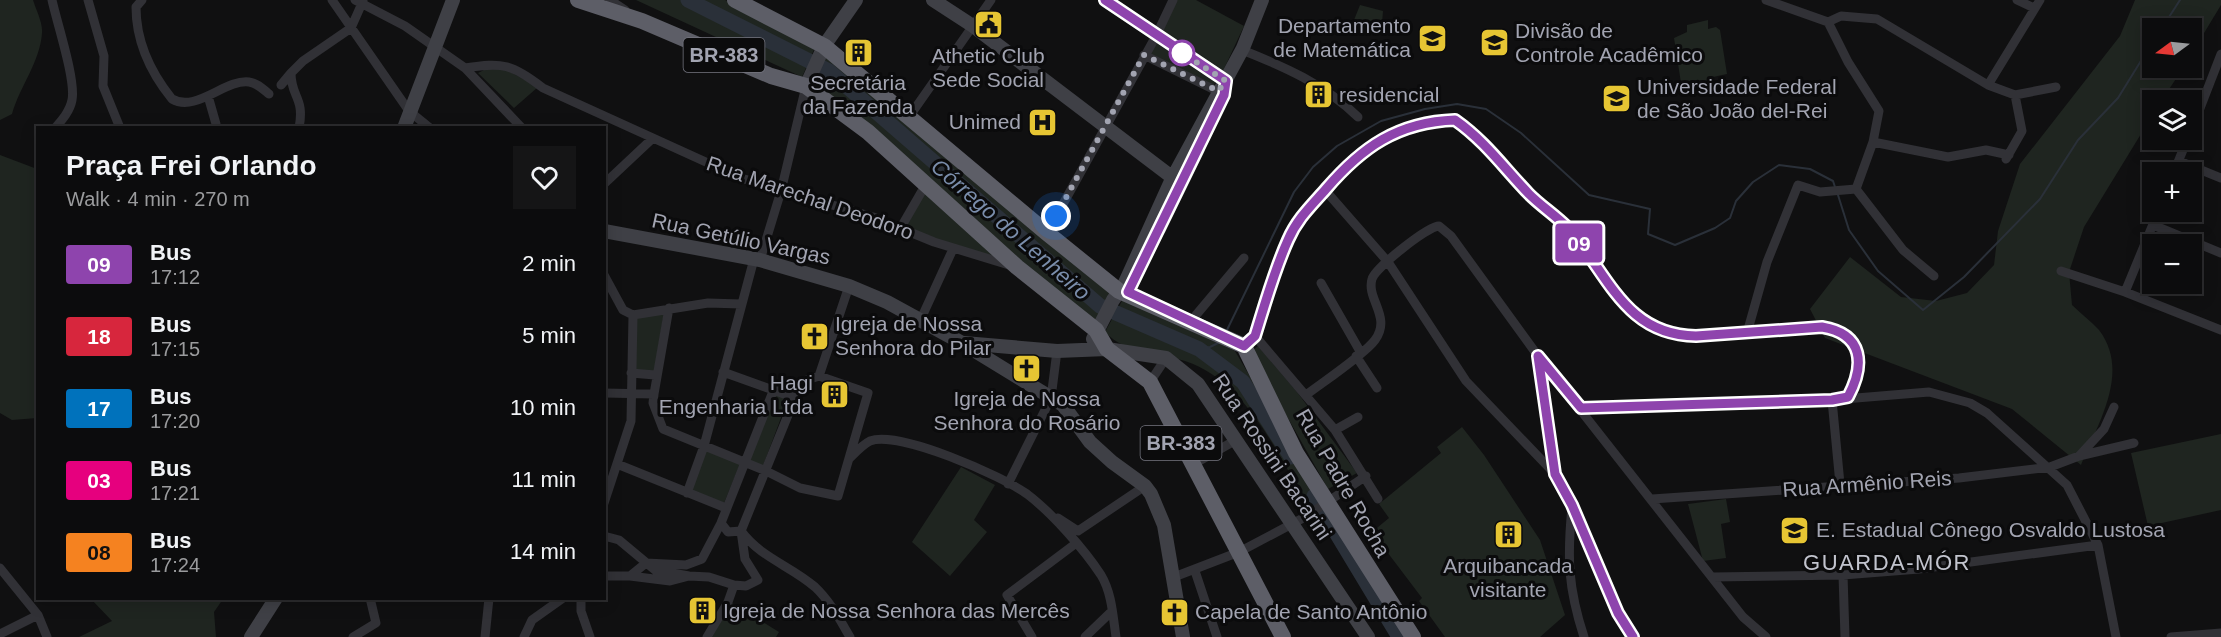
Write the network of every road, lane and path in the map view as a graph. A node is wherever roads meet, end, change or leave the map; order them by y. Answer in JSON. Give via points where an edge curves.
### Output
{"nodes":[{"id":1,"x":52,"y":0,"type":"edge"},
{"id":2,"x":88,"y":0,"type":"edge"},
{"id":3,"x":332,"y":0,"type":"edge"},
{"id":4,"x":453,"y":0,"type":"edge"},
{"id":5,"x":578,"y":0,"type":"edge"},
{"id":6,"x":610,"y":0,"type":"edge"},
{"id":7,"x":735,"y":0,"type":"edge"},
{"id":8,"x":856,"y":0,"type":"edge"},
{"id":9,"x":933,"y":0,"type":"edge"},
{"id":10,"x":991,"y":0,"type":"edge"},
{"id":11,"x":1105,"y":0,"type":"edge"},
{"id":12,"x":1173,"y":0,"type":"edge"},
{"id":13,"x":1262,"y":0,"type":"edge"},
{"id":14,"x":1766,"y":0,"type":"edge"},
{"id":15,"x":2017,"y":0,"type":"edge"},
{"id":16,"x":360,"y":1,"type":"edge"},
{"id":17,"x":139,"y":4,"type":"edge"},
{"id":18,"x":2037,"y":4,"type":"edge"},
{"id":19,"x":642,"y":21,"type":"junction"},
{"id":20,"x":1828,"y":22,"type":"junction"},
{"id":21,"x":973,"y":26,"type":"junction"},
{"id":22,"x":351,"y":28,"type":"junction"},
{"id":23,"x":1156,"y":36,"type":"junction"},
{"id":24,"x":435,"y":49,"type":"junction"},
{"id":25,"x":822,"y":50,"type":"junction"},
{"id":26,"x":1242,"y":50,"type":"junction"},
{"id":27,"x":2221,"y":54,"type":"edge"},
{"id":28,"x":1144,"y":55,"type":"junction"},
{"id":29,"x":465,"y":68,"type":"junction"},
{"id":30,"x":291,"y":73,"type":"junction"},
{"id":31,"x":807,"y":83,"type":"junction"},
{"id":32,"x":281,"y":85,"type":"dead end"},
{"id":33,"x":1988,"y":85,"type":"junction"},
{"id":34,"x":2056,"y":87,"type":"dead end"},
{"id":35,"x":1223,"y":89,"type":"junction"},
{"id":36,"x":269,"y":94,"type":"dead end"},
{"id":37,"x":2015,"y":95,"type":"junction"},
{"id":38,"x":208,"y":96,"type":"junction"},
{"id":39,"x":2202,"y":103,"type":"edge"},
{"id":40,"x":409,"y":111,"type":"junction"},
{"id":41,"x":909,"y":117,"type":"junction"},
{"id":42,"x":1358,"y":117,"type":"dead end"},
{"id":43,"x":216,"y":124,"type":"dead end"},
{"id":44,"x":57,"y":126,"type":"edge"},
{"id":45,"x":119,"y":126,"type":"edge"},
{"id":46,"x":299,"y":126,"type":"edge"},
{"id":47,"x":404,"y":126,"type":"edge"},
{"id":48,"x":428,"y":126,"type":"edge"},
{"id":49,"x":520,"y":126,"type":"edge"},
{"id":50,"x":1106,"y":128,"type":"junction"},
{"id":51,"x":653,"y":138,"type":"junction"},
{"id":52,"x":1873,"y":142,"type":"junction"},
{"id":53,"x":2183,"y":150,"type":"edge"},
{"id":54,"x":2179,"y":161,"type":"joint"},
{"id":55,"x":2221,"y":178,"type":"edge"},
{"id":56,"x":606,"y":182,"type":"edge"},
{"id":57,"x":1176,"y":182,"type":"junction"},
{"id":58,"x":926,"y":184,"type":"junction"},
{"id":59,"x":1856,"y":189,"type":"junction"},
{"id":60,"x":1325,"y":190,"type":"junction"},
{"id":61,"x":781,"y":191,"type":"junction"},
{"id":62,"x":2154,"y":222,"type":"edge"},
{"id":63,"x":2153,"y":225,"type":"junction"},
{"id":64,"x":900,"y":229,"type":"junction"},
{"id":65,"x":606,"y":231,"type":"edge"},
{"id":66,"x":1047,"y":233,"type":"junction"},
{"id":67,"x":953,"y":249,"type":"junction"},
{"id":68,"x":2221,"y":253,"type":"edge"},
{"id":69,"x":1244,"y":258,"type":"dead end"},
{"id":70,"x":757,"y":260,"type":"junction"},
{"id":71,"x":1388,"y":262,"type":"junction"},
{"id":72,"x":1017,"y":267,"type":"junction"},
{"id":73,"x":2061,"y":271,"type":"dead end"},
{"id":74,"x":1934,"y":276,"type":"dead end"},
{"id":75,"x":606,"y":279,"type":"edge"},
{"id":76,"x":1321,"y":283,"type":"dead end"},
{"id":77,"x":849,"y":286,"type":"junction"},
{"id":78,"x":2125,"y":292,"type":"junction"},
{"id":79,"x":1117,"y":299,"type":"junction"},
{"id":80,"x":741,"y":304,"type":"junction"},
{"id":81,"x":669,"y":308,"type":"junction"},
{"id":82,"x":633,"y":315,"type":"junction"},
{"id":83,"x":920,"y":321,"type":"junction"},
{"id":84,"x":1198,"y":324,"type":"junction"},
{"id":85,"x":1096,"y":330,"type":"junction"},
{"id":86,"x":2221,"y":330,"type":"edge"},
{"id":87,"x":1747,"y":333,"type":"junction"},
{"id":88,"x":1244,"y":341,"type":"junction"},
{"id":89,"x":962,"y":343,"type":"junction"},
{"id":90,"x":1083,"y":349,"type":"junction"},
{"id":91,"x":1107,"y":349,"type":"junction"},
{"id":92,"x":1057,"y":351,"type":"junction"},
{"id":93,"x":1359,"y":354,"type":"junction"},
{"id":94,"x":1538,"y":356,"type":"junction"},
{"id":95,"x":1166,"y":358,"type":"junction"},
{"id":96,"x":723,"y":372,"type":"junction"},
{"id":97,"x":631,"y":373,"type":"junction"},
{"id":98,"x":655,"y":375,"type":"junction"},
{"id":99,"x":819,"y":376,"type":"junction"},
{"id":100,"x":1150,"y":382,"type":"junction"},
{"id":101,"x":776,"y":388,"type":"junction"},
{"id":102,"x":1377,"y":388,"type":"dead end"},
{"id":103,"x":632,"y":392,"type":"junction"},
{"id":104,"x":606,"y":393,"type":"edge"},
{"id":105,"x":654,"y":394,"type":"junction"},
{"id":106,"x":1306,"y":395,"type":"junction"},
{"id":107,"x":1848,"y":397,"type":"junction"},
{"id":108,"x":795,"y":398,"type":"junction"},
{"id":109,"x":1051,"y":399,"type":"junction"},
{"id":110,"x":1832,"y":400,"type":"junction"},
{"id":111,"x":2114,"y":407,"type":"dead end"},
{"id":112,"x":1581,"y":408,"type":"junction"},
{"id":113,"x":1358,"y":417,"type":"dead end"},
{"id":114,"x":1335,"y":430,"type":"junction"},
{"id":115,"x":1236,"y":440,"type":"junction"},
{"id":116,"x":2134,"y":443,"type":"dead end"},
{"id":117,"x":704,"y":446,"type":"junction"},
{"id":118,"x":2079,"y":456,"type":"junction"},
{"id":119,"x":849,"y":460,"type":"junction"},
{"id":120,"x":745,"y":462,"type":"junction"},
{"id":121,"x":617,"y":464,"type":"junction"},
{"id":122,"x":1192,"y":465,"type":"junction"},
{"id":123,"x":2050,"y":467,"type":"junction"},
{"id":124,"x":766,"y":471,"type":"junction"},
{"id":125,"x":1555,"y":474,"type":"junction"},
{"id":126,"x":1366,"y":476,"type":"junction"},
{"id":127,"x":1008,"y":484,"type":"junction"},
{"id":128,"x":1840,"y":484,"type":"junction"},
{"id":129,"x":1145,"y":486,"type":"junction"},
{"id":130,"x":687,"y":493,"type":"junction"},
{"id":131,"x":606,"y":497,"type":"edge"},
{"id":132,"x":1378,"y":499,"type":"dead end"},
{"id":133,"x":1653,"y":500,"type":"junction"},
{"id":134,"x":1326,"y":505,"type":"junction"},
{"id":135,"x":1572,"y":505,"type":"junction"},
{"id":136,"x":726,"y":508,"type":"junction"},
{"id":137,"x":1046,"y":511,"type":"junction"},
{"id":138,"x":721,"y":523,"type":"junction"},
{"id":139,"x":1290,"y":524,"type":"junction"},
{"id":140,"x":741,"y":531,"type":"junction"},
{"id":141,"x":606,"y":537,"type":"edge"},
{"id":142,"x":1075,"y":544,"type":"junction"},
{"id":143,"x":2098,"y":545,"type":"junction"},
{"id":144,"x":1239,"y":552,"type":"junction"},
{"id":145,"x":646,"y":563,"type":"junction"},
{"id":146,"x":0,"y":568,"type":"edge"},
{"id":147,"x":1195,"y":571,"type":"junction"},
{"id":148,"x":1843,"y":575,"type":"junction"},
{"id":149,"x":606,"y":576,"type":"edge"},
{"id":150,"x":630,"y":576,"type":"junction"},
{"id":151,"x":689,"y":576,"type":"junction"},
{"id":152,"x":1174,"y":577,"type":"junction"},
{"id":153,"x":1713,"y":577,"type":"junction"},
{"id":154,"x":734,"y":585,"type":"junction"},
{"id":155,"x":275,"y":600,"type":"edge"},
{"id":156,"x":370,"y":600,"type":"edge"},
{"id":157,"x":560,"y":600,"type":"edge"},
{"id":158,"x":581,"y":600,"type":"edge"},
{"id":159,"x":489,"y":601,"type":"edge"},
{"id":160,"x":1112,"y":611,"type":"junction"},
{"id":161,"x":38,"y":615,"type":"junction"},
{"id":162,"x":2221,"y":633,"type":"edge"},
{"id":163,"x":0,"y":634,"type":"edge"},
{"id":164,"x":46,"y":637,"type":"edge"},
{"id":165,"x":251,"y":637,"type":"edge"},
{"id":166,"x":353,"y":637,"type":"edge"},
{"id":167,"x":485,"y":637,"type":"edge"},
{"id":168,"x":524,"y":637,"type":"edge"},
{"id":169,"x":590,"y":637,"type":"edge"},
{"id":170,"x":707,"y":637,"type":"edge"},
{"id":171,"x":850,"y":637,"type":"edge"},
{"id":172,"x":1032,"y":637,"type":"edge"},
{"id":173,"x":1085,"y":637,"type":"edge"},
{"id":174,"x":1116,"y":637,"type":"edge"},
{"id":175,"x":1183,"y":637,"type":"edge"},
{"id":176,"x":1216,"y":637,"type":"edge"},
{"id":177,"x":1282,"y":637,"type":"edge"},
{"id":178,"x":1368,"y":637,"type":"edge"},
{"id":179,"x":1413,"y":637,"type":"edge"},
{"id":180,"x":1584,"y":637,"type":"edge"},
{"id":181,"x":1633,"y":637,"type":"edge"},
{"id":182,"x":1766,"y":637,"type":"edge"},
{"id":183,"x":1845,"y":637,"type":"edge"},
{"id":184,"x":2116,"y":637,"type":"edge"},
{"id":185,"x":2171,"y":637,"type":"edge"}],
"edges":[{"from":1,"to":44,"type":"street","via":[[72,86],[72,101]]},
{"from":2,"to":45,"type":"street","via":[[104,56],[104,86]]},
{"from":3,"to":22,"type":"street"},
{"from":4,"to":24,"type":"street"},
{"from":5,"to":19,"type":"highway","number":"BR-383"},
{"from":6,"to":19,"type":"street"},
{"from":7,"to":25,"type":"highway","number":"BR-383"},
{"from":8,"to":25,"type":"street"},
{"from":9,"to":21,"type":"street"},
{"from":10,"to":21,"type":"street"},
{"from":11,"to":23,"type":"street"},
{"from":12,"to":23,"type":"street"},
{"from":13,"to":26,"type":"street"},
{"from":14,"to":20,"type":"street"},
{"from":15,"to":18,"type":"street"},
{"from":16,"to":22,"type":"street"},
{"from":16,"to":24,"type":"street","via":[[426,39]]},
{"from":17,"to":38,"type":"street","via":[[136,21],[146,56],[172,99]]},
{"from":18,"to":33,"type":"street"},
{"from":19,"to":31,"type":"highway","number":"BR-383","via":[[771,76]]},
{"from":20,"to":33,"type":"street","via":[[1841,16],[1877,19]]},
{"from":20,"to":52,"type":"street","via":[[1878,108]]},
{"from":21,"to":41,"type":"street"},
{"from":21,"to":50,"type":"street"},
{"from":22,"to":30,"type":"street"},
{"from":22,"to":40,"type":"street"},
{"from":23,"to":28,"type":"street"},
{"from":23,"to":35,"type":"street"},
{"from":24,"to":29,"type":"street"},
{"from":24,"to":40,"type":"street"},
{"from":25,"to":31,"type":"street"},
{"from":25,"to":41,"type":"highway","number":"BR-383"},
{"from":26,"to":35,"type":"street"},
{"from":26,"to":42,"type":"street","via":[[1295,70]]},
{"from":27,"to":39,"type":"street"},
{"from":28,"to":35,"type":"street"},
{"from":28,"to":50,"type":"street"},
{"from":29,"to":49,"type":"street"},
{"from":29,"to":51,"type":"street","name":"Rua Marechal Deodoro","via":[[507,65],[543,88]]},
{"from":30,"to":32,"type":"street"},
{"from":30,"to":46,"type":"street","via":[[303,109]]},
{"from":31,"to":58,"type":"highway","number":"BR-383"},
{"from":31,"to":61,"type":"street"},
{"from":33,"to":37,"type":"street"},
{"from":34,"to":37,"type":"street"},
{"from":35,"to":57,"type":"street"},
{"from":36,"to":38,"type":"street","via":[[246,81]]},
{"from":37,"to":52,"type":"street","via":[[2022,131],[2007,158],[1986,150],[1947,157]]},
{"from":38,"to":43,"type":"street"},
{"from":40,"to":47,"type":"street"},
{"from":40,"to":48,"type":"street"},
{"from":41,"to":66,"type":"highway","number":"BR-383"},
{"from":50,"to":57,"type":"street"},
{"from":50,"to":66,"type":"street"},
{"from":51,"to":56,"type":"street"},
{"from":51,"to":61,"type":"street","name":"Rua Marechal Deodoro","via":[[741,178]]},
{"from":52,"to":59,"type":"street"},
{"from":53,"to":54,"type":"street"},
{"from":54,"to":55,"type":"street"},
{"from":57,"to":79,"type":"street"},
{"from":58,"to":64,"type":"street"},
{"from":58,"to":72,"type":"highway","number":"BR-383"},
{"from":59,"to":74,"type":"street","via":[[1903,250]]},
{"from":59,"to":87,"type":"street","via":[[1820,192],[1800,184],[1797,187],[1767,262]]},
{"from":60,"to":71,"type":"street"},
{"from":60,"to":87,"type":"street","via":[[1341,170],[1380,140],[1404,129],[1455,120],[1490,149],[1529,194],[1566,227],[1622,303],[1652,327],[1681,336]]},
{"from":60,"to":88,"type":"street","via":[[1306,209],[1288,238]]},
{"from":61,"to":64,"type":"street","name":"Rua Marechal Deodoro","via":[[873,217]]},
{"from":61,"to":70,"type":"street"},
{"from":62,"to":63,"type":"street"},
{"from":63,"to":68,"type":"street"},
{"from":63,"to":78,"type":"street"},
{"from":64,"to":67,"type":"street","name":"Rua Marechal Deodoro"},
{"from":65,"to":70,"type":"street","name":"Rua Getúlio Vargas"},
{"from":66,"to":79,"type":"highway","number":"BR-383"},
{"from":67,"to":72,"type":"street","name":"Rua Marechal Deodoro"},
{"from":67,"to":83,"type":"street"},
{"from":69,"to":84,"type":"street"},
{"from":70,"to":77,"type":"street","name":"Rua Getúlio Vargas"},
{"from":70,"to":80,"type":"street"},
{"from":71,"to":93,"type":"street","via":[[1376,271],[1371,283],[1380,329],[1374,341]]},
{"from":71,"to":94,"type":"street","via":[[1426,230],[1439,226]]},
{"from":71,"to":125,"type":"street","via":[[1466,381]]},
{"from":72,"to":85,"type":"highway","number":"BR-383"},
{"from":73,"to":78,"type":"street"},
{"from":75,"to":82,"type":"street","via":[[623,310]]},
{"from":76,"to":93,"type":"street"},
{"from":77,"to":83,"type":"street","name":"Rua Getúlio Vargas"},
{"from":77,"to":99,"type":"street"},
{"from":78,"to":86,"type":"street"},
{"from":79,"to":84,"type":"highway","number":"BR-383"},
{"from":79,"to":85,"type":"street"},
{"from":80,"to":81,"type":"street"},
{"from":80,"to":96,"type":"street"},
{"from":81,"to":82,"type":"street"},
{"from":81,"to":98,"type":"street"},
{"from":82,"to":97,"type":"street"},
{"from":83,"to":89,"type":"street","name":"Rua Getúlio Vargas"},
{"from":84,"to":88,"type":"highway","number":"BR-383"},
{"from":85,"to":90,"type":"street","via":[[1091,343]]},
{"from":85,"to":91,"type":"highway","number":"BR-383"},
{"from":87,"to":107,"type":"street","via":[[1836,329],[1849,338],[1858,358],[1857,380]]},
{"from":88,"to":106,"type":"street"},
{"from":88,"to":134,"type":"highway","name":"Rua Padre Rocha","via":[[1296,453]]},
{"from":89,"to":92,"type":"street"},
{"from":89,"to":109,"type":"street","name":"Rua Getúlio Vargas"},
{"from":90,"to":91,"type":"street"},
{"from":90,"to":92,"type":"street"},
{"from":91,"to":95,"type":"street"},
{"from":91,"to":100,"type":"highway","number":"BR-383"},
{"from":92,"to":109,"type":"street"},
{"from":93,"to":102,"type":"street"},
{"from":93,"to":106,"type":"street"},
{"from":94,"to":112,"type":"street"},
{"from":94,"to":125,"type":"street"},
{"from":95,"to":100,"type":"street"},
{"from":95,"to":115,"type":"street","name":"Rua Rossini Bacarini","via":[[1198,384]]},
{"from":96,"to":101,"type":"street"},
{"from":96,"to":117,"type":"street"},
{"from":97,"to":98,"type":"street"},
{"from":97,"to":103,"type":"street"},
{"from":98,"to":105,"type":"street"},
{"from":99,"to":108,"type":"street","via":[[802,383]]},
{"from":99,"to":119,"type":"street","via":[[868,393]]},
{"from":100,"to":122,"type":"highway","number":"BR-383"},
{"from":101,"to":108,"type":"street"},
{"from":101,"to":120,"type":"street"},
{"from":103,"to":104,"type":"street"},
{"from":103,"to":105,"type":"street"},
{"from":103,"to":121,"type":"street","via":[[629,431]]},
{"from":105,"to":117,"type":"street","via":[[653,403],[663,429]]},
{"from":106,"to":114,"type":"street"},
{"from":107,"to":110,"type":"street"},
{"from":107,"to":123,"type":"street","via":[[1929,392],[1949,395],[1987,413]]},
{"from":108,"to":124,"type":"street"},
{"from":109,"to":127,"type":"street"},
{"from":109,"to":129,"type":"street","name":"Rua Getúlio Vargas","via":[[1067,409],[1090,442]]},
{"from":110,"to":112,"type":"street"},
{"from":110,"to":128,"type":"street"},
{"from":111,"to":118,"type":"street","name":"Rua Armênio Reis","via":[[2104,429]]},
{"from":112,"to":133,"type":"street"},
{"from":113,"to":114,"type":"street"},
{"from":114,"to":126,"type":"street"},
{"from":115,"to":122,"type":"street"},
{"from":115,"to":139,"type":"street","name":"Rua Rossini Bacarini"},
{"from":116,"to":118,"type":"street","name":"Rua Armênio Reis"},
{"from":117,"to":120,"type":"street"},
{"from":117,"to":130,"type":"street"},
{"from":118,"to":123,"type":"street","name":"Rua Armênio Reis"},
{"from":119,"to":124,"type":"street","via":[[838,496],[800,488]]},
{"from":119,"to":127,"type":"street","via":[[870,441],[894,440],[959,461]]},
{"from":120,"to":124,"type":"street"},
{"from":120,"to":136,"type":"street"},
{"from":121,"to":130,"type":"street"},
{"from":121,"to":131,"type":"street"},
{"from":122,"to":144,"type":"highway","number":"BR-383"},
{"from":123,"to":128,"type":"street","name":"Rua Armênio Reis","via":[[1959,478]]},
{"from":123,"to":143,"type":"street","via":[[2067,484]]},
{"from":124,"to":140,"type":"street"},
{"from":125,"to":135,"type":"street"},
{"from":126,"to":132,"type":"street"},
{"from":126,"to":134,"type":"street"},
{"from":127,"to":137,"type":"street"},
{"from":128,"to":133,"type":"street","name":"Rua Armênio Reis"},
{"from":129,"to":137,"type":"street","via":[[1078,531]]},
{"from":129,"to":152,"type":"street","via":[[1161,513]]},
{"from":130,"to":136,"type":"street"},
{"from":133,"to":153,"type":"street"},
{"from":134,"to":139,"type":"street"},
{"from":134,"to":179,"type":"highway","name":"Rua Padre Rocha"},
{"from":135,"to":180,"type":"street","via":[[1568,545],[1571,598]]},
{"from":135,"to":181,"type":"street","via":[[1618,613]]},
{"from":136,"to":138,"type":"street"},
{"from":137,"to":142,"type":"street"},
{"from":138,"to":140,"type":"street","via":[[729,532]]},
{"from":138,"to":145,"type":"street","via":[[699,561],[686,565]]},
{"from":139,"to":144,"type":"street"},
{"from":139,"to":178,"type":"street","name":"Rua Rossini Bacarini"},
{"from":140,"to":154,"type":"street","via":[[745,559],[758,578],[751,585]]},
{"from":140,"to":171,"type":"street","via":[[761,552],[814,586]]},
{"from":141,"to":145,"type":"street","via":[[619,540]]},
{"from":142,"to":160,"type":"street","via":[[1101,575]]},
{"from":142,"to":172,"type":"street","via":[[1007,595]]},
{"from":143,"to":148,"type":"street"},
{"from":143,"to":184,"type":"street"},
{"from":144,"to":147,"type":"street"},
{"from":144,"to":177,"type":"highway","number":"BR-383"},
{"from":145,"to":150,"type":"street"},
{"from":145,"to":151,"type":"street","via":[[658,571]]},
{"from":146,"to":161,"type":"street"},
{"from":147,"to":152,"type":"street"},
{"from":147,"to":176,"type":"street"},
{"from":148,"to":153,"type":"street"},
{"from":148,"to":183,"type":"street"},
{"from":149,"to":150,"type":"street"},
{"from":150,"to":151,"type":"street","via":[[670,581]]},
{"from":151,"to":154,"type":"street","via":[[702,575]]},
{"from":152,"to":175,"type":"street"},
{"from":153,"to":182,"type":"street","via":[[1743,617]]},
{"from":154,"to":170,"type":"street"},
{"from":155,"to":165,"type":"street"},
{"from":156,"to":166,"type":"street","via":[[376,623]]},
{"from":157,"to":168,"type":"street","via":[[532,620]]},
{"from":158,"to":169,"type":"street","via":[[580,611]]},
{"from":159,"to":167,"type":"street"},
{"from":160,"to":173,"type":"street"},
{"from":160,"to":174,"type":"street"},
{"from":161,"to":163,"type":"street"},
{"from":161,"to":164,"type":"street"},
{"from":162,"to":185,"type":"street"}]}
